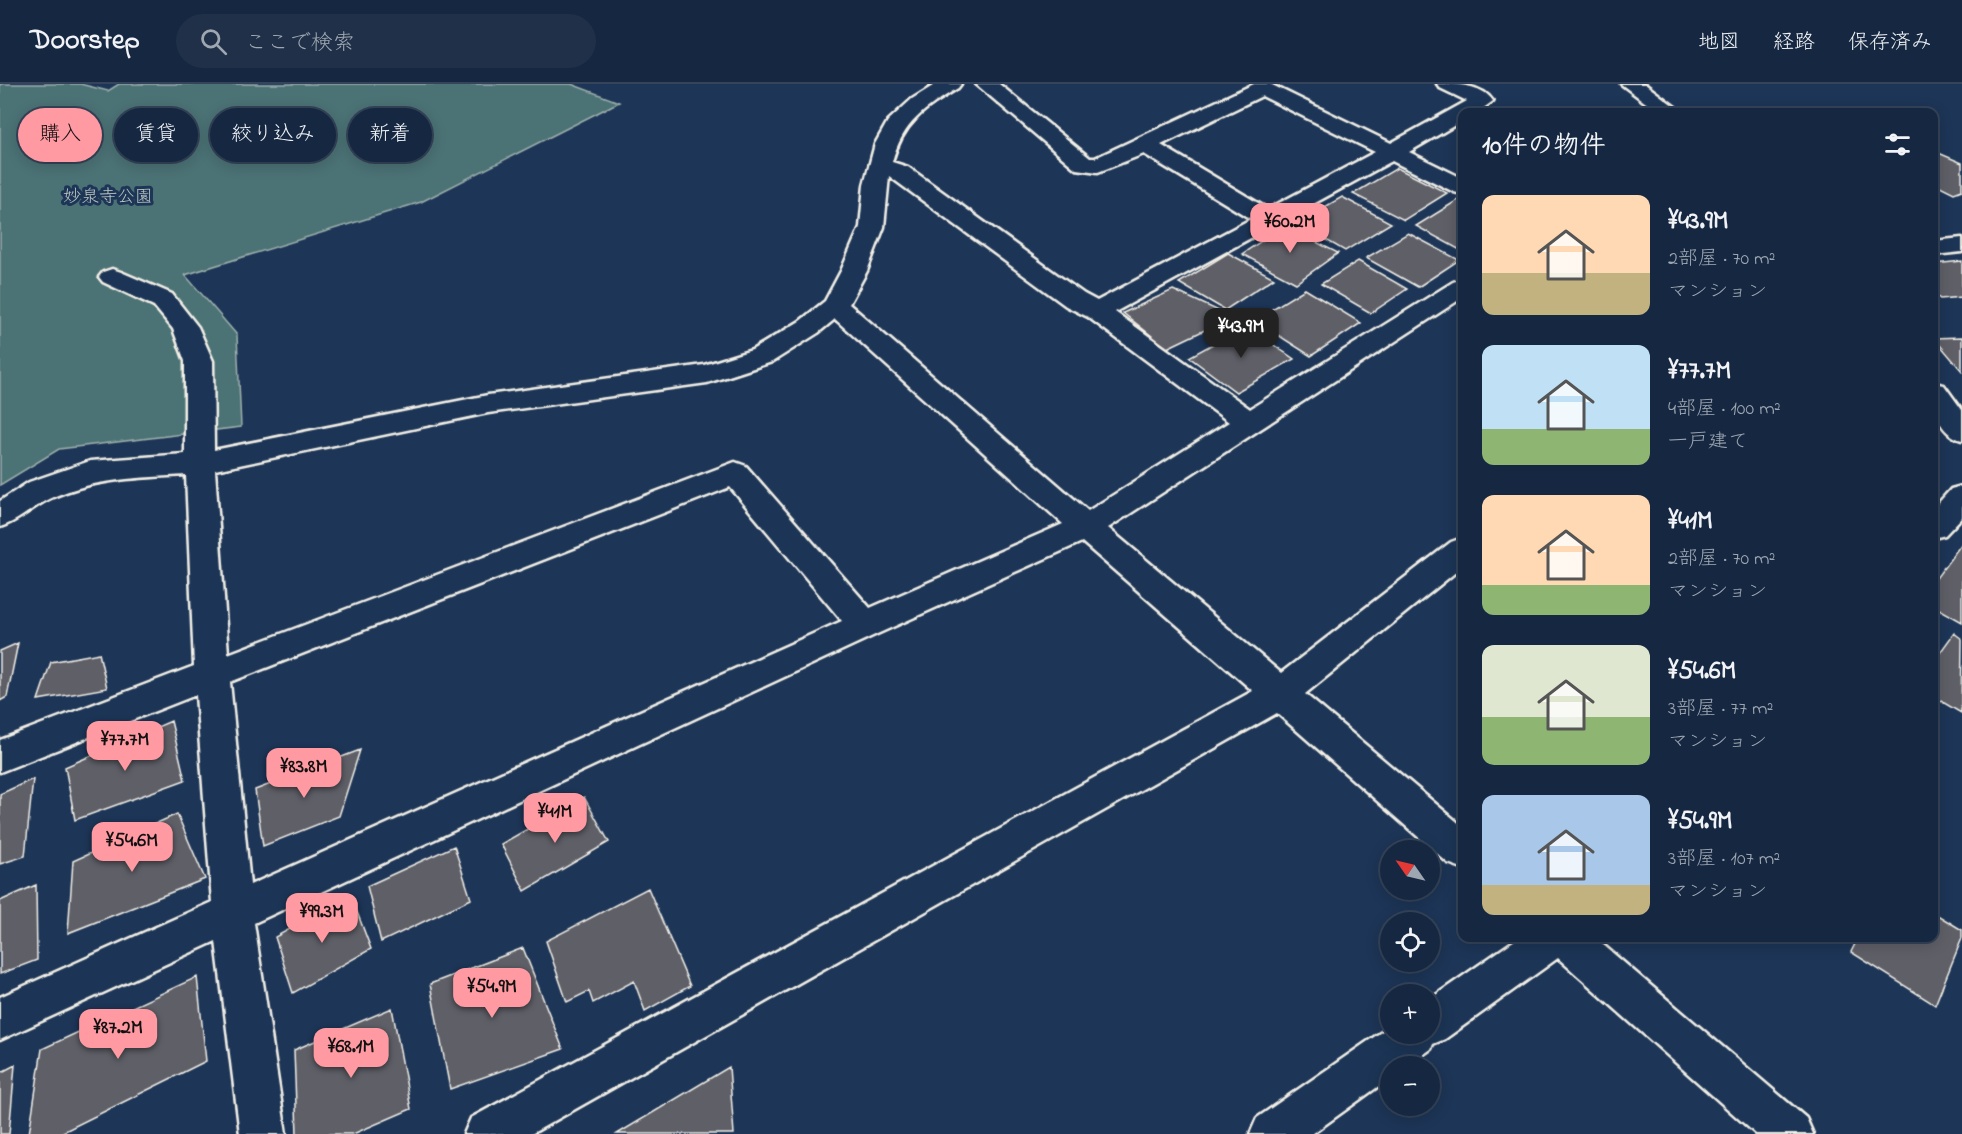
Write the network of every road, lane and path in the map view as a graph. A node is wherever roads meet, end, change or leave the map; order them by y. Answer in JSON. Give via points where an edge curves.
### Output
{"nodes":[{"id":1,"x":951,"y":84,"type":"edge"},
{"id":2,"x":986,"y":84,"type":"edge"},
{"id":3,"x":1447,"y":84,"type":"edge"},
{"id":4,"x":1631,"y":84,"type":"edge"},
{"id":5,"x":1471,"y":108,"type":"edge"},
{"id":6,"x":1665,"y":108,"type":"edge"},
{"id":7,"x":1458,"y":115,"type":"edge"},
{"id":8,"x":1145,"y":145,"type":"junction"},
{"id":9,"x":1392,"y":152,"type":"junction"},
{"id":10,"x":881,"y":165,"type":"junction"},
{"id":11,"x":1458,"y":185,"type":"edge"},
{"id":12,"x":1268,"y":219,"type":"junction"},
{"id":13,"x":1962,"y":245,"type":"edge"},
{"id":14,"x":1938,"y":248,"type":"edge"},
{"id":15,"x":112,"y":277,"type":"dead end"},
{"id":16,"x":1458,"y":290,"type":"edge"},
{"id":17,"x":835,"y":306,"type":"junction"},
{"id":18,"x":1097,"y":311,"type":"junction"},
{"id":19,"x":1938,"y":397,"type":"edge"},
{"id":20,"x":1250,"y":423,"type":"junction"},
{"id":21,"x":1962,"y":430,"type":"edge"},
{"id":22,"x":200,"y":463,"type":"junction"},
{"id":23,"x":1962,"y":497,"type":"edge"},
{"id":24,"x":0,"y":516,"type":"edge"},
{"id":25,"x":1938,"y":523,"type":"edge"},
{"id":26,"x":1086,"y":527,"type":"junction"},
{"id":27,"x":1458,"y":553,"type":"edge"},
{"id":28,"x":865,"y":625,"type":"junction"},
{"id":29,"x":212,"y":673,"type":"junction"},
{"id":30,"x":1280,"y":694,"type":"junction"},
{"id":31,"x":0,"y":756,"type":"edge"},
{"id":32,"x":1458,"y":847,"type":"edge"},
{"id":33,"x":233,"y":914,"type":"junction"},
{"id":34,"x":1546,"y":942,"type":"edge"},
{"id":35,"x":1570,"y":942,"type":"edge"},
{"id":36,"x":1440,"y":1017,"type":"edge"},
{"id":37,"x":0,"y":1019,"type":"edge"},
{"id":38,"x":1402,"y":1044,"type":"edge"},
{"id":39,"x":263,"y":1134,"type":"edge"},
{"id":40,"x":487,"y":1134,"type":"edge"},
{"id":41,"x":1274,"y":1134,"type":"edge"},
{"id":42,"x":1790,"y":1134,"type":"edge"}],
"edges":[{"from":1,"to":10,"type":"street","via":[[919,103],[896,126]]},
{"from":2,"to":8,"type":"street","via":[[1084,164],[1098,165]]},
{"from":3,"to":5,"type":"street","via":[[1483,101]]},
{"from":4,"to":6,"type":"street"},
{"from":7,"to":9,"type":"street"},
{"from":8,"to":9,"type":"street","via":[[1262,88]]},
{"from":8,"to":12,"type":"street"},
{"from":9,"to":11,"type":"street"},
{"from":9,"to":12,"type":"street"},
{"from":10,"to":17,"type":"street","via":[[875,184],[872,227]]},
{"from":10,"to":18,"type":"street","via":[[900,171],[1075,300]]},
{"from":12,"to":18,"type":"street"},
{"from":13,"to":14,"type":"street"},
{"from":15,"to":22,"type":"street","via":[[163,300],[185,327],[199,360]]},
{"from":16,"to":20,"type":"street"},
{"from":17,"to":22,"type":"street","via":[[762,356],[707,374],[488,404]]},
{"from":17,"to":26,"type":"street"},
{"from":18,"to":20,"type":"street"},
{"from":19,"to":21,"type":"street"},
{"from":20,"to":26,"type":"street"},
{"from":22,"to":24,"type":"street","via":[[90,472],[40,490]]},
{"from":22,"to":29,"type":"street"},
{"from":23,"to":25,"type":"street"},
{"from":26,"to":28,"type":"street"},
{"from":26,"to":30,"type":"street"},
{"from":27,"to":30,"type":"street"},
{"from":28,"to":29,"type":"street","via":[[735,473]]},
{"from":28,"to":33,"type":"street"},
{"from":29,"to":31,"type":"street"},
{"from":29,"to":33,"type":"street"},
{"from":30,"to":32,"type":"street"},
{"from":30,"to":40,"type":"street"},
{"from":33,"to":37,"type":"street"},
{"from":33,"to":39,"type":"street"},
{"from":34,"to":36,"type":"street"},
{"from":35,"to":42,"type":"street"},
{"from":38,"to":41,"type":"street"}]}
